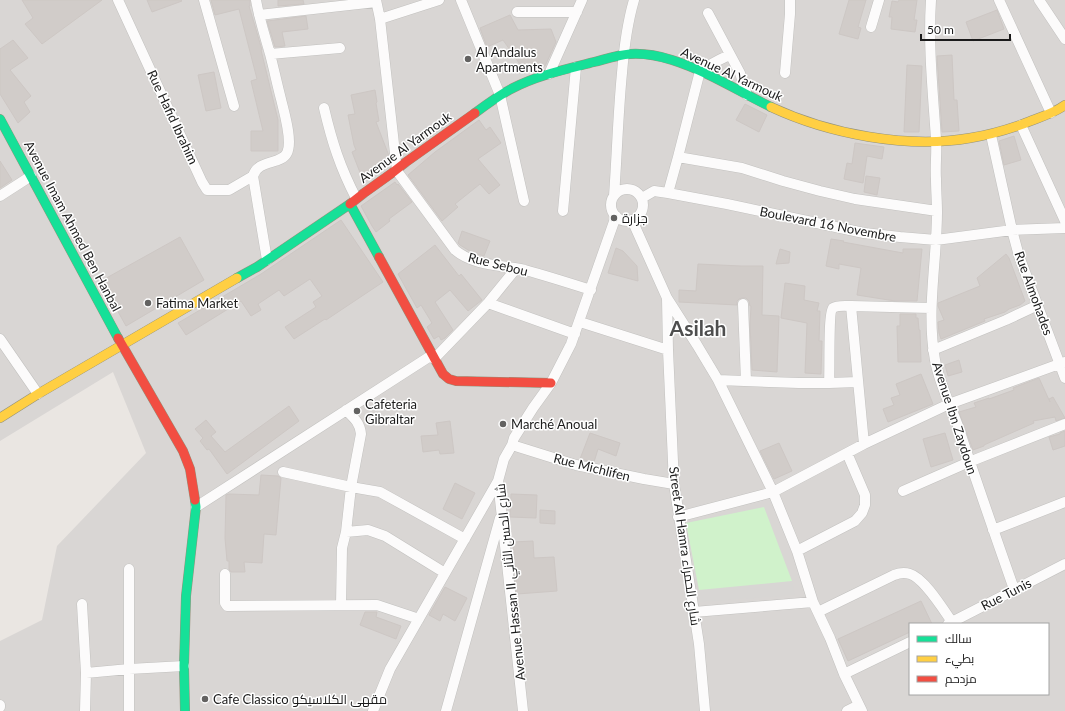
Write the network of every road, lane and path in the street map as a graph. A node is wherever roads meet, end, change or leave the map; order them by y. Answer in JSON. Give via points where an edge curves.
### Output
{"nodes":[{"id":1,"x":118,"y":0,"type":"edge"},
{"id":2,"x":204,"y":0,"type":"edge"},
{"id":3,"x":256,"y":0,"type":"edge"},
{"id":4,"x":440,"y":0,"type":"edge"},
{"id":5,"x":461,"y":0,"type":"edge"},
{"id":6,"x":582,"y":0,"type":"edge"},
{"id":7,"x":634,"y":0,"type":"edge"},
{"id":8,"x":790,"y":0,"type":"edge"},
{"id":9,"x":879,"y":0,"type":"edge"},
{"id":10,"x":930,"y":0,"type":"edge"},
{"id":11,"x":999,"y":0,"type":"edge"},
{"id":12,"x":1039,"y":0,"type":"edge"},
{"id":13,"x":376,"y":1,"type":"edge"},
{"id":14,"x":518,"y":12,"type":"dead end"},
{"id":15,"x":577,"y":12,"type":"junction"},
{"id":16,"x":708,"y":13,"type":"dead end"},
{"id":17,"x":259,"y":15,"type":"junction"},
{"id":18,"x":380,"y":19,"type":"junction"},
{"id":19,"x":871,"y":28,"type":"dead end"},
{"id":20,"x":1065,"y":40,"type":"edge"},
{"id":21,"x":340,"y":48,"type":"dead end"},
{"id":22,"x":270,"y":54,"type":"junction"},
{"id":23,"x":623,"y":55,"type":"junction"},
{"id":24,"x":730,"y":55,"type":"junction"},
{"id":25,"x":576,"y":67,"type":"junction"},
{"id":26,"x":700,"y":71,"type":"junction"},
{"id":27,"x":785,"y":73,"type":"dead end"},
{"id":28,"x":549,"y":74,"type":"junction"},
{"id":29,"x":747,"y":94,"type":"junction"},
{"id":30,"x":500,"y":95,"type":"junction"},
{"id":31,"x":234,"y":106,"type":"dead end"},
{"id":32,"x":324,"y":108,"type":"dead end"},
{"id":33,"x":1064,"y":109,"type":"edge"},
{"id":34,"x":1051,"y":113,"type":"junction"},
{"id":35,"x":0,"y":119,"type":"edge"},
{"id":36,"x":1021,"y":125,"type":"junction"},
{"id":37,"x":991,"y":135,"type":"junction"},
{"id":38,"x":936,"y":142,"type":"junction"},
{"id":39,"x":678,"y":157,"type":"junction"},
{"id":40,"x":397,"y":171,"type":"junction"},
{"id":41,"x":31,"y":176,"type":"junction"},
{"id":42,"x":253,"y":176,"type":"junction"},
{"id":43,"x":668,"y":193,"type":"junction"},
{"id":44,"x":0,"y":196,"type":"edge"},
{"id":45,"x":614,"y":196,"type":"junction"},
{"id":46,"x":642,"y":198,"type":"junction"},
{"id":47,"x":353,"y":201,"type":"junction"},
{"id":48,"x":524,"y":201,"type":"dead end"},
{"id":49,"x":563,"y":210,"type":"dead end"},
{"id":50,"x":937,"y":211,"type":"junction"},
{"id":51,"x":616,"y":216,"type":"junction"},
{"id":52,"x":632,"y":220,"type":"junction"},
{"id":53,"x":1065,"y":221,"type":"edge"},
{"id":54,"x":1065,"y":228,"type":"edge"},
{"id":55,"x":1012,"y":230,"type":"junction"},
{"id":56,"x":936,"y":240,"type":"junction"},
{"id":57,"x":267,"y":260,"type":"junction"},
{"id":58,"x":518,"y":269,"type":"junction"},
{"id":59,"x":591,"y":290,"type":"junction"},
{"id":60,"x":667,"y":298,"type":"junction"},
{"id":61,"x":488,"y":303,"type":"junction"},
{"id":62,"x":742,"y":304,"type":"dead end"},
{"id":63,"x":1038,"y":305,"type":"junction"},
{"id":64,"x":851,"y":306,"type":"junction"},
{"id":65,"x":931,"y":308,"type":"junction"},
{"id":66,"x":580,"y":322,"type":"junction"},
{"id":67,"x":575,"y":334,"type":"junction"},
{"id":68,"x":1,"y":344,"type":"edge"},
{"id":69,"x":122,"y":345,"type":"junction"},
{"id":70,"x":668,"y":350,"type":"junction"},
{"id":71,"x":933,"y":350,"type":"junction"},
{"id":72,"x":433,"y":357,"type":"junction"},
{"id":73,"x":1062,"y":363,"type":"edge"},
{"id":74,"x":1065,"y":378,"type":"edge"},
{"id":75,"x":718,"y":380,"type":"junction"},
{"id":76,"x":746,"y":380,"type":"junction"},
{"id":77,"x":858,"y":382,"type":"junction"},
{"id":78,"x":552,"y":383,"type":"junction"},
{"id":79,"x":829,"y":383,"type":"junction"},
{"id":80,"x":38,"y":394,"type":"junction"},
{"id":81,"x":949,"y":404,"type":"junction"},
{"id":82,"x":346,"y":410,"type":"junction"},
{"id":83,"x":0,"y":418,"type":"edge"},
{"id":84,"x":1065,"y":424,"type":"edge"},
{"id":85,"x":864,"y":444,"type":"junction"},
{"id":86,"x":512,"y":445,"type":"junction"},
{"id":87,"x":847,"y":453,"type":"junction"},
{"id":88,"x":969,"y":462,"type":"junction"},
{"id":89,"x":283,"y":472,"type":"dead end"},
{"id":90,"x":498,"y":481,"type":"junction"},
{"id":91,"x":674,"y":484,"type":"junction"},
{"id":92,"x":351,"y":487,"type":"junction"},
{"id":93,"x":903,"y":491,"type":"dead end"},
{"id":94,"x":773,"y":492,"type":"junction"},
{"id":95,"x":1065,"y":502,"type":"edge"},
{"id":96,"x":196,"y":507,"type":"junction"},
{"id":97,"x":501,"y":514,"type":"junction"},
{"id":98,"x":678,"y":517,"type":"junction"},
{"id":99,"x":993,"y":530,"type":"junction"},
{"id":100,"x":346,"y":532,"type":"junction"},
{"id":101,"x":464,"y":540,"type":"junction"},
{"id":102,"x":797,"y":551,"type":"junction"},
{"id":103,"x":1065,"y":564,"type":"edge"},
{"id":104,"x":129,"y":569,"type":"dead end"},
{"id":105,"x":445,"y":573,"type":"junction"},
{"id":106,"x":225,"y":574,"type":"dead end"},
{"id":107,"x":1014,"y":589,"type":"junction"},
{"id":108,"x":813,"y":602,"type":"junction"},
{"id":109,"x":82,"y":604,"type":"dead end"},
{"id":110,"x":341,"y":605,"type":"junction"},
{"id":111,"x":694,"y":612,"type":"junction"},
{"id":112,"x":818,"y":612,"type":"junction"},
{"id":113,"x":419,"y":619,"type":"junction"},
{"id":114,"x":950,"y":623,"type":"edge"},
{"id":115,"x":909,"y":642,"type":"edge"},
{"id":116,"x":184,"y":666,"type":"junction"},
{"id":117,"x":129,"y":669,"type":"junction"},
{"id":118,"x":86,"y":673,"type":"junction"},
{"id":119,"x":844,"y":674,"type":"junction"},
{"id":120,"x":860,"y":708,"type":"edge"},
{"id":121,"x":85,"y":711,"type":"edge"},
{"id":122,"x":129,"y":711,"type":"edge"},
{"id":123,"x":185,"y":711,"type":"edge"},
{"id":124,"x":374,"y":711,"type":"edge"},
{"id":125,"x":446,"y":711,"type":"edge"},
{"id":126,"x":524,"y":711,"type":"edge"},
{"id":127,"x":705,"y":711,"type":"edge"},
{"id":128,"x":847,"y":711,"type":"edge"}],
"edges":[{"from":1,"to":42,"type":"street","name":"Rue Hafid Ibrahim","via":[[207,190],[229,190]]},
{"from":2,"to":31,"type":"street"},
{"from":3,"to":17,"type":"street"},
{"from":4,"to":18,"type":"street"},
{"from":5,"to":30,"type":"street"},
{"from":6,"to":15,"type":"street"},
{"from":7,"to":23,"type":"street"},
{"from":8,"to":27,"type":"street"},
{"from":9,"to":19,"type":"street"},
{"from":10,"to":38,"type":"street","name":"Avenue Ibn Zaydoun"},
{"from":11,"to":34,"type":"street"},
{"from":12,"to":20,"type":"street"},
{"from":13,"to":17,"type":"street"},
{"from":13,"to":18,"type":"street"},
{"from":14,"to":15,"type":"street"},
{"from":15,"to":28,"type":"street"},
{"from":16,"to":24,"type":"street"},
{"from":17,"to":22,"type":"street"},
{"from":18,"to":40,"type":"street"},
{"from":21,"to":22,"type":"street"},
{"from":22,"to":42,"type":"street","via":[[289,133],[287,152],[284,157],[259,167]]},
{"from":23,"to":25,"type":"street","name":"Avenue Al Yarmouk"},
{"from":23,"to":26,"type":"street","name":"Avenue Al Yarmouk","via":[[651,55],[673,60]]},
{"from":23,"to":45,"type":"street"},
{"from":24,"to":26,"type":"street"},
{"from":24,"to":29,"type":"street"},
{"from":25,"to":28,"type":"street","name":"Avenue Al Yarmouk"},
{"from":25,"to":49,"type":"street"},
{"from":26,"to":29,"type":"street","name":"Avenue Al Yarmouk"},
{"from":26,"to":39,"type":"street"},
{"from":28,"to":30,"type":"street","name":"Avenue Al Yarmouk","via":[[520,84]]},
{"from":29,"to":38,"type":"street","name":"Avenue Al Yarmouk","via":[[773,108],[849,133],[881,139]]},
{"from":30,"to":40,"type":"street","name":"Avenue Al Yarmouk"},
{"from":30,"to":48,"type":"street"},
{"from":32,"to":47,"type":"street"},
{"from":33,"to":34,"type":"street","name":"Avenue Al Yarmouk"},
{"from":34,"to":36,"type":"street","name":"Avenue Al Yarmouk"},
{"from":35,"to":41,"type":"street","name":"Avenue Imam Ahmed Ben Hanbal"},
{"from":36,"to":37,"type":"street","name":"Avenue Al Yarmouk"},
{"from":36,"to":53,"type":"street"},
{"from":37,"to":38,"type":"street","name":"Avenue Al Yarmouk"},
{"from":37,"to":55,"type":"street","name":"Rue Almohades"},
{"from":38,"to":50,"type":"street","name":"Avenue Ibn Zaydoun"},
{"from":39,"to":43,"type":"street"},
{"from":39,"to":50,"type":"street","via":[[742,168],[855,199]]},
{"from":40,"to":47,"type":"street","name":"Avenue Al Yarmouk"},
{"from":40,"to":58,"type":"street","name":"Rue Sebou","via":[[455,250],[478,262]]},
{"from":41,"to":44,"type":"street"},
{"from":41,"to":69,"type":"street","name":"Avenue Imam Ahmed Ben Hanbal"},
{"from":42,"to":57,"type":"street"},
{"from":43,"to":46,"type":"street","name":"Boulevard 16 Novembre","via":[[654,191]]},
{"from":43,"to":56,"type":"street","name":"Boulevard 16 Novembre","via":[[864,233]]},
{"from":45,"to":46,"type":"street","via":[[629,189]]},
{"from":45,"to":51,"type":"street","via":[[612,206]]},
{"from":46,"to":52,"type":"street","via":[[643,209]]},
{"from":47,"to":57,"type":"street","name":"Avenue Al Yarmouk"},
{"from":47,"to":72,"type":"street"},
{"from":50,"to":56,"type":"street","name":"Avenue Ibn Zaydoun"},
{"from":51,"to":52,"type":"street"},
{"from":51,"to":59,"type":"street","name":"Avenue Hassan II شارع الحسن الثاني"},
{"from":52,"to":60,"type":"street","name":"Street Al Hamra شارع الحمراء"},
{"from":54,"to":55,"type":"street","name":"Boulevard 16 Novembre"},
{"from":55,"to":56,"type":"street","name":"Boulevard 16 Novembre"},
{"from":55,"to":63,"type":"street","name":"Rue Almohades"},
{"from":56,"to":65,"type":"street","name":"Avenue Ibn Zaydoun"},
{"from":57,"to":69,"type":"street","name":"Avenue Al Yarmouk"},
{"from":58,"to":59,"type":"street","name":"Rue Sebou"},
{"from":58,"to":61,"type":"street"},
{"from":59,"to":66,"type":"street","name":"Avenue Hassan II شارع الحسن الثاني"},
{"from":60,"to":70,"type":"street","name":"Street Al Hamra شارع الحمراء"},
{"from":60,"to":75,"type":"street"},
{"from":61,"to":67,"type":"street"},
{"from":61,"to":72,"type":"street"},
{"from":62,"to":76,"type":"street"},
{"from":63,"to":71,"type":"street"},
{"from":63,"to":73,"type":"street","name":"Rue Almohades"},
{"from":64,"to":65,"type":"street"},
{"from":64,"to":77,"type":"street"},
{"from":64,"to":79,"type":"street","via":[[837,306],[831,311]]},
{"from":65,"to":71,"type":"street","name":"Avenue Ibn Zaydoun"},
{"from":66,"to":67,"type":"street","name":"Avenue Hassan II شارع الحسن الثاني"},
{"from":66,"to":70,"type":"street"},
{"from":67,"to":78,"type":"street","name":"Avenue Hassan II شارع الحسن الثاني"},
{"from":68,"to":80,"type":"street"},
{"from":69,"to":80,"type":"street","name":"Avenue Al Yarmouk"},
{"from":69,"to":96,"type":"street","name":"Avenue Imam Ahmed Ben Hanbal","via":[[183,451],[190,469]]},
{"from":70,"to":91,"type":"street","name":"Street Al Hamra شارع الحمراء"},
{"from":71,"to":81,"type":"street","name":"Avenue Ibn Zaydoun","via":[[940,382]]},
{"from":72,"to":78,"type":"street","via":[[443,374],[456,381]]},
{"from":72,"to":82,"type":"street"},
{"from":73,"to":74,"type":"street","name":"Rue Almohades"},
{"from":73,"to":81,"type":"street"},
{"from":75,"to":76,"type":"street"},
{"from":75,"to":94,"type":"street"},
{"from":76,"to":79,"type":"street"},
{"from":77,"to":79,"type":"street"},
{"from":77,"to":85,"type":"street"},
{"from":78,"to":86,"type":"street","name":"Avenue Hassan II شارع الحسن الثاني","via":[[533,408]]},
{"from":80,"to":83,"type":"street","name":"Avenue Al Yarmouk"},
{"from":81,"to":85,"type":"street"},
{"from":81,"to":88,"type":"street","name":"Avenue Ibn Zaydoun"},
{"from":82,"to":92,"type":"street","via":[[358,422],[361,434]]},
{"from":82,"to":96,"type":"street"},
{"from":84,"to":88,"type":"street"},
{"from":85,"to":87,"type":"street"},
{"from":86,"to":90,"type":"street","name":"Avenue Hassan II شارع الحسن الثاني","via":[[504,459]]},
{"from":86,"to":91,"type":"street","name":"Rue Michlifen","via":[[576,465]]},
{"from":87,"to":94,"type":"street"},
{"from":87,"to":102,"type":"street","via":[[864,495],[865,505],[862,512],[855,521]]},
{"from":88,"to":93,"type":"street"},
{"from":88,"to":99,"type":"street","name":"Avenue Ibn Zaydoun"},
{"from":89,"to":92,"type":"street"},
{"from":90,"to":97,"type":"street","name":"Avenue Hassan II شارع الحسن الثاني"},
{"from":90,"to":101,"type":"street"},
{"from":91,"to":98,"type":"street","name":"Street Al Hamra شارع الحمراء"},
{"from":92,"to":100,"type":"street"},
{"from":92,"to":101,"type":"street","via":[[380,492]]},
{"from":94,"to":98,"type":"street"},
{"from":94,"to":102,"type":"street"},
{"from":95,"to":99,"type":"street"},
{"from":96,"to":116,"type":"street","name":"Avenue Imam Ahmed Ben Hanbal","via":[[186,596]]},
{"from":97,"to":125,"type":"street"},
{"from":97,"to":126,"type":"street","name":"Avenue Hassan II شارع الحسن الثاني"},
{"from":98,"to":111,"type":"street","name":"Street Al Hamra شارع الحمراء"},
{"from":99,"to":107,"type":"street","name":"Avenue Ibn Zaydoun"},
{"from":100,"to":105,"type":"street","via":[[368,530],[385,536]]},
{"from":100,"to":110,"type":"street","via":[[342,548]]},
{"from":101,"to":105,"type":"street"},
{"from":102,"to":108,"type":"street"},
{"from":103,"to":107,"type":"street","name":"Rue Tunis"},
{"from":104,"to":117,"type":"street"},
{"from":105,"to":113,"type":"street"},
{"from":106,"to":110,"type":"street","via":[[227,606]]},
{"from":107,"to":114,"type":"street","name":"Rue Tunis"},
{"from":108,"to":111,"type":"street"},
{"from":108,"to":112,"type":"street"},
{"from":109,"to":118,"type":"street"},
{"from":110,"to":113,"type":"street","via":[[376,605]]},
{"from":111,"to":127,"type":"street","name":"Street Al Hamra شارع الحمراء"},
{"from":112,"to":114,"type":"street","via":[[901,573],[918,578],[929,590]]},
{"from":112,"to":119,"type":"street"},
{"from":113,"to":124,"type":"street","via":[[390,669]]},
{"from":115,"to":119,"type":"street"},
{"from":116,"to":117,"type":"street"},
{"from":116,"to":123,"type":"street","name":"Avenue Imam Ahmed Ben Hanbal"},
{"from":117,"to":118,"type":"street"},
{"from":117,"to":122,"type":"street"},
{"from":118,"to":121,"type":"street"},
{"from":119,"to":120,"type":"street"},
{"from":120,"to":128,"type":"street"}]}
